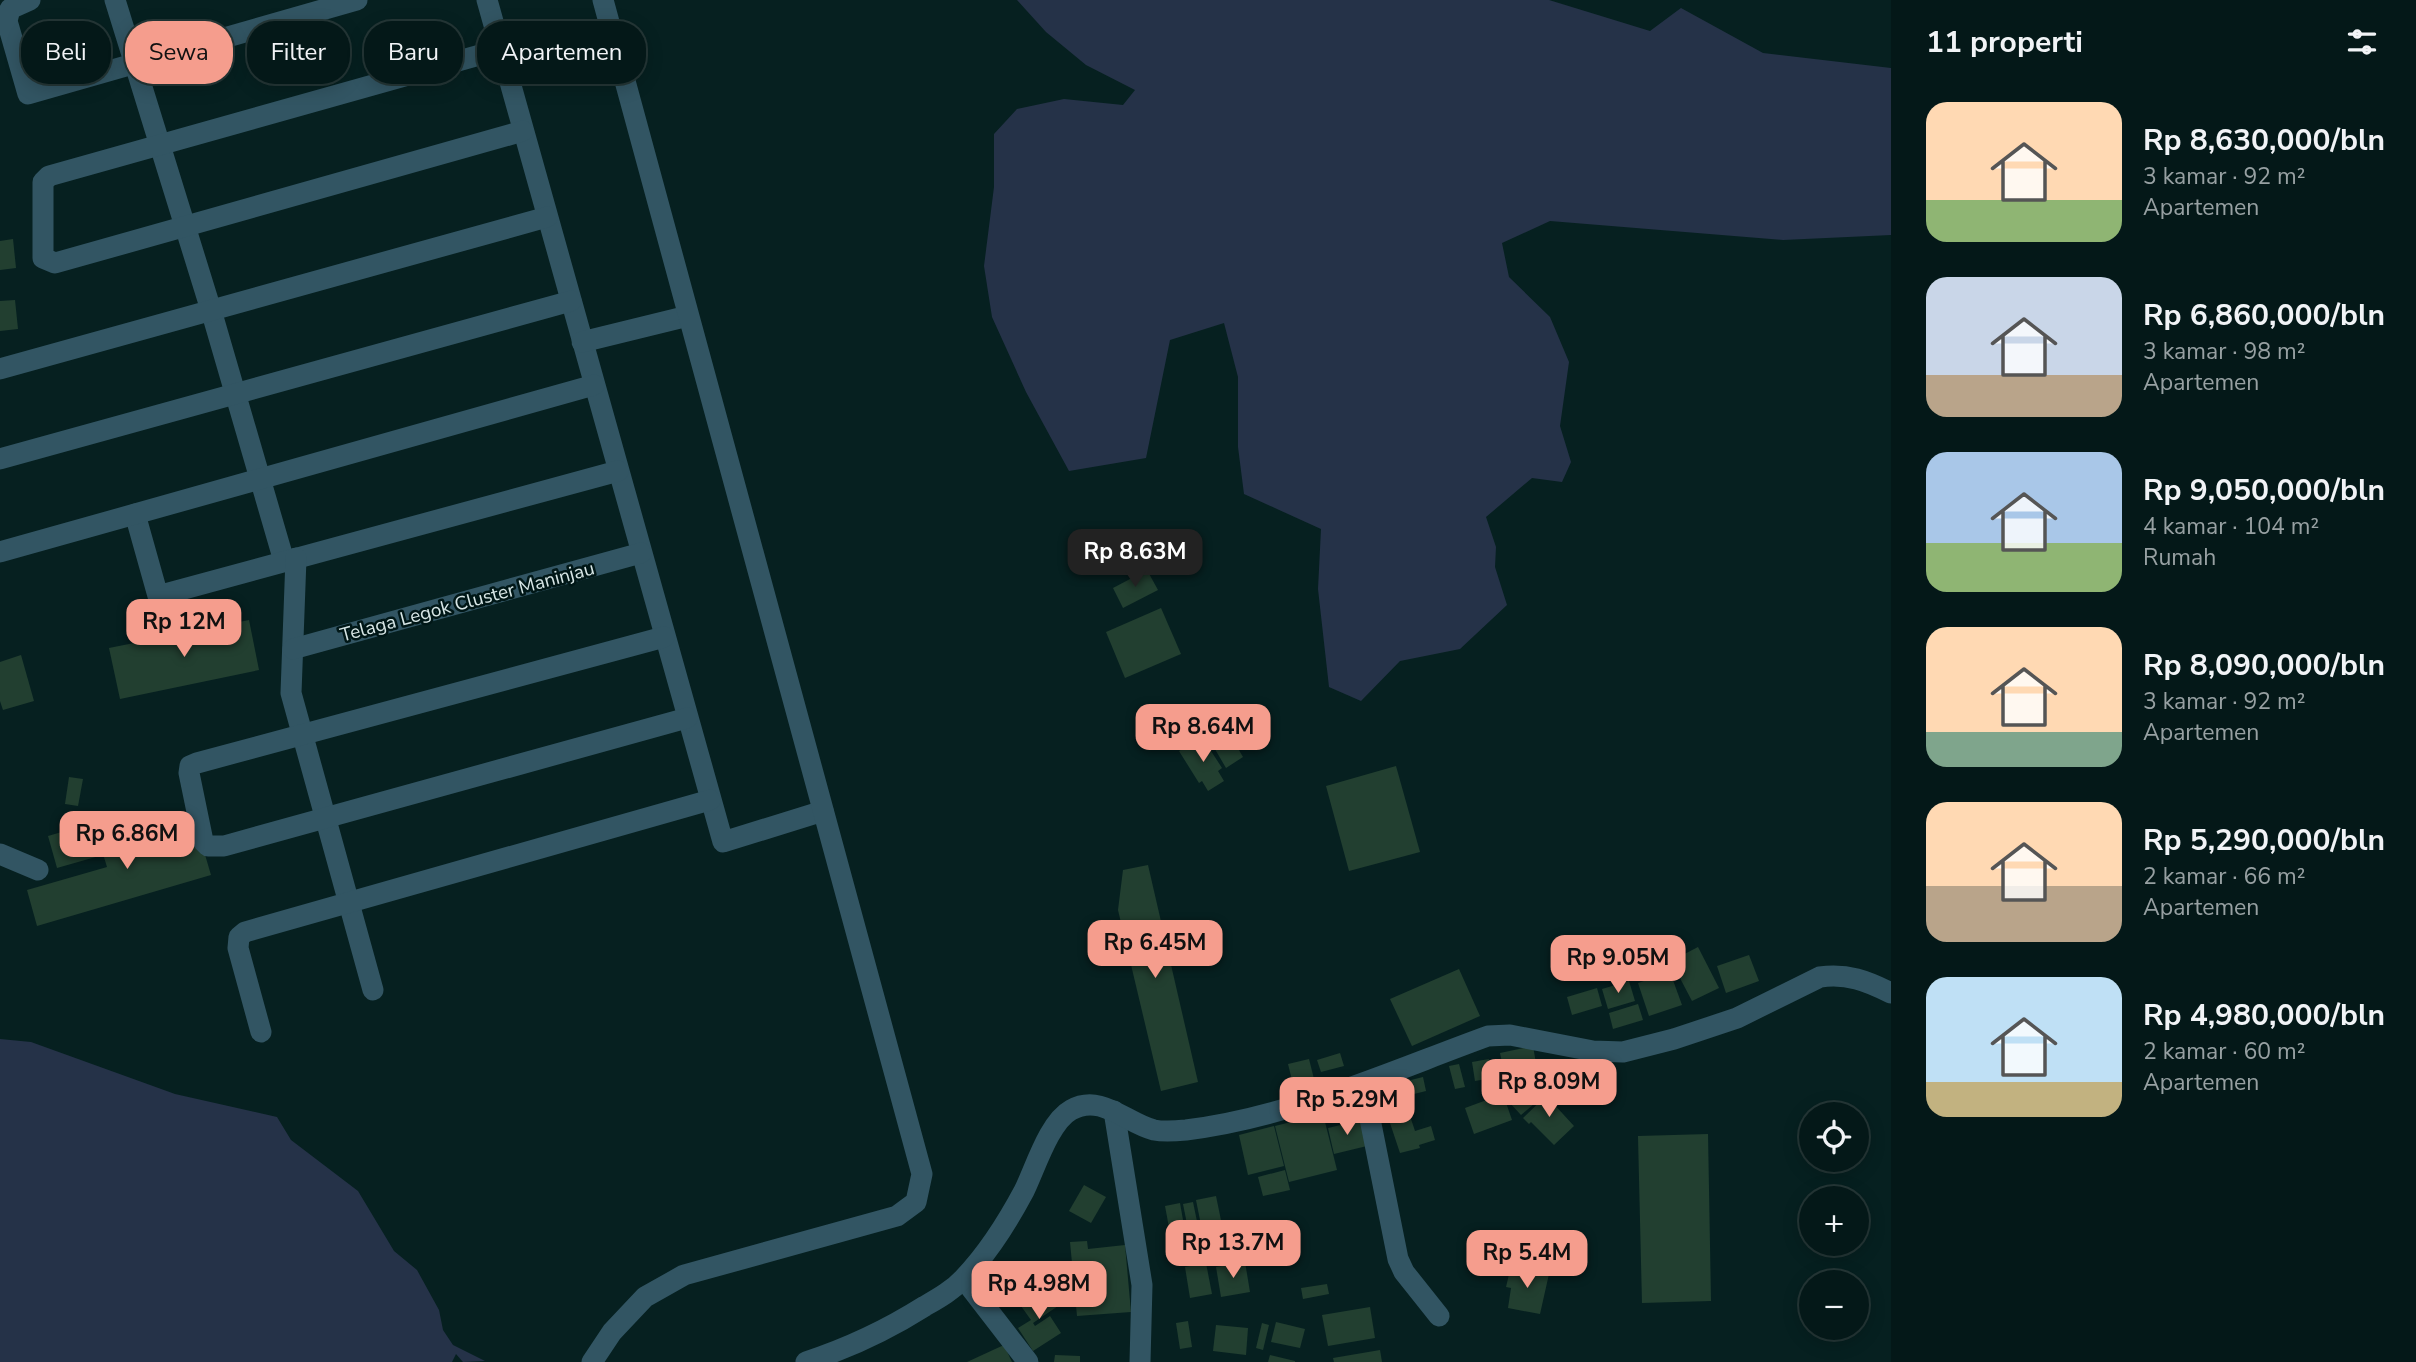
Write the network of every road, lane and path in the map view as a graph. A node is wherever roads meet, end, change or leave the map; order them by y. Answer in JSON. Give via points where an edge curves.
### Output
{"nodes":[{"id":1,"x":30,"y":0,"type":"edge"},
{"id":2,"x":115,"y":0,"type":"edge"},
{"id":3,"x":357,"y":0,"type":"edge"},
{"id":4,"x":487,"y":0,"type":"edge"},
{"id":5,"x":603,"y":0,"type":"edge"},
{"id":6,"x":493,"y":21,"type":"edge"},
{"id":7,"x":125,"y":33,"type":"edge"},
{"id":8,"x":233,"y":35,"type":"edge"},
{"id":9,"x":477,"y":56,"type":"edge"},
{"id":10,"x":125,"y":66,"type":"edge"},
{"id":11,"x":140,"y":84,"type":"edge"},
{"id":12,"x":510,"y":84,"type":"edge"},
{"id":13,"x":523,"y":131,"type":"junction"},
{"id":14,"x":159,"y":146,"type":"junction"},
{"id":15,"x":547,"y":217,"type":"junction"},
{"id":16,"x":184,"y":228,"type":"junction"},
{"id":17,"x":571,"y":302,"type":"junction"},
{"id":18,"x":211,"y":310,"type":"junction"},
{"id":19,"x":688,"y":316,"type":"junction"},
{"id":20,"x":582,"y":342,"type":"junction"},
{"id":21,"x":0,"y":369,"type":"edge"},
{"id":22,"x":594,"y":385,"type":"junction"},
{"id":23,"x":235,"y":392,"type":"junction"},
{"id":24,"x":0,"y":458,"type":"edge"},
{"id":25,"x":618,"y":471,"type":"junction"},
{"id":26,"x":261,"y":479,"type":"junction"},
{"id":27,"x":135,"y":514,"type":"junction"},
{"id":28,"x":0,"y":552,"type":"edge"},
{"id":29,"x":641,"y":553,"type":"junction"},
{"id":30,"x":290,"y":559,"type":"junction"},
{"id":31,"x":664,"y":636,"type":"junction"},
{"id":32,"x":293,"y":649,"type":"junction"},
{"id":33,"x":687,"y":718,"type":"junction"},
{"id":34,"x":303,"y":734,"type":"junction"},
{"id":35,"x":710,"y":800,"type":"junction"},
{"id":36,"x":823,"y":811,"type":"junction"},
{"id":37,"x":326,"y":818,"type":"junction"},
{"id":38,"x":0,"y":854,"type":"edge"},
{"id":39,"x":38,"y":870,"type":"dead end"},
{"id":40,"x":349,"y":904,"type":"junction"},
{"id":41,"x":373,"y":990,"type":"dead end"},
{"id":42,"x":1891,"y":993,"type":"edge"},
{"id":43,"x":261,"y":1032,"type":"dead end"},
{"id":44,"x":1363,"y":1084,"type":"junction"},
{"id":45,"x":1114,"y":1111,"type":"junction"},
{"id":46,"x":964,"y":1279,"type":"junction"},
{"id":47,"x":1439,"y":1316,"type":"dead end"},
{"id":48,"x":592,"y":1362,"type":"edge"},
{"id":49,"x":806,"y":1362,"type":"edge"},
{"id":50,"x":1028,"y":1362,"type":"edge"},
{"id":51,"x":1140,"y":1362,"type":"edge"}],
"edges":[{"from":1,"to":10,"type":"street","via":[[10,9],[7,21],[28,94]]},
{"from":2,"to":7,"type":"street"},
{"from":3,"to":8,"type":"street"},
{"from":4,"to":6,"type":"street"},
{"from":5,"to":19,"type":"street"},
{"from":9,"to":14,"type":"street"},
{"from":11,"to":14,"type":"street"},
{"from":12,"to":13,"type":"street"},
{"from":13,"to":15,"type":"street"},
{"from":13,"to":16,"type":"street"},
{"from":14,"to":16,"type":"street"},
{"from":14,"to":16,"type":"street","via":[[49,176],[43,182],[43,258],[55,263]]},
{"from":15,"to":17,"type":"street"},
{"from":15,"to":18,"type":"street"},
{"from":16,"to":18,"type":"street"},
{"from":17,"to":20,"type":"street"},
{"from":17,"to":23,"type":"street"},
{"from":18,"to":21,"type":"street"},
{"from":18,"to":23,"type":"street"},
{"from":19,"to":20,"type":"street"},
{"from":19,"to":36,"type":"street"},
{"from":20,"to":22,"type":"street"},
{"from":22,"to":25,"type":"street"},
{"from":22,"to":26,"type":"street"},
{"from":23,"to":24,"type":"street"},
{"from":23,"to":26,"type":"street"},
{"from":25,"to":29,"type":"street"},
{"from":25,"to":30,"type":"street"},
{"from":26,"to":27,"type":"street"},
{"from":26,"to":30,"type":"street"},
{"from":27,"to":28,"type":"street"},
{"from":27,"to":30,"type":"street","via":[[158,596]]},
{"from":29,"to":31,"type":"street"},
{"from":29,"to":32,"type":"street","name":"Telaga Legok Cluster Maninjau"},
{"from":30,"to":32,"type":"street"},
{"from":31,"to":33,"type":"street"},
{"from":31,"to":34,"type":"street"},
{"from":32,"to":34,"type":"street","via":[[291,693]]},
{"from":33,"to":35,"type":"street"},
{"from":33,"to":37,"type":"street"},
{"from":34,"to":37,"type":"street"},
{"from":34,"to":37,"type":"street","via":[[190,766],[203,841],[208,846],[225,846]]},
{"from":35,"to":36,"type":"street","via":[[723,842]]},
{"from":35,"to":40,"type":"street"},
{"from":36,"to":48,"type":"street","via":[[922,1174],[916,1202],[897,1216],[684,1276],[645,1297]]},
{"from":37,"to":40,"type":"street"},
{"from":38,"to":39,"type":"street"},
{"from":40,"to":41,"type":"street"},
{"from":40,"to":43,"type":"street","via":[[239,937]]},
{"from":42,"to":44,"type":"street","via":[[1858,978],[1820,977],[1737,1018],[1632,1050],[1593,1051],[1497,1035]]},
{"from":44,"to":45,"type":"street","via":[[1262,1116],[1182,1131],[1154,1130]]},
{"from":44,"to":47,"type":"street","via":[[1398,1259]]},
{"from":45,"to":46,"type":"street","via":[[1088,1105],[1074,1108],[1062,1118],[1013,1210]]},
{"from":45,"to":51,"type":"street","via":[[1142,1285]]},
{"from":46,"to":49,"type":"street","via":[[898,1324]]},
{"from":46,"to":50,"type":"street"}]}
